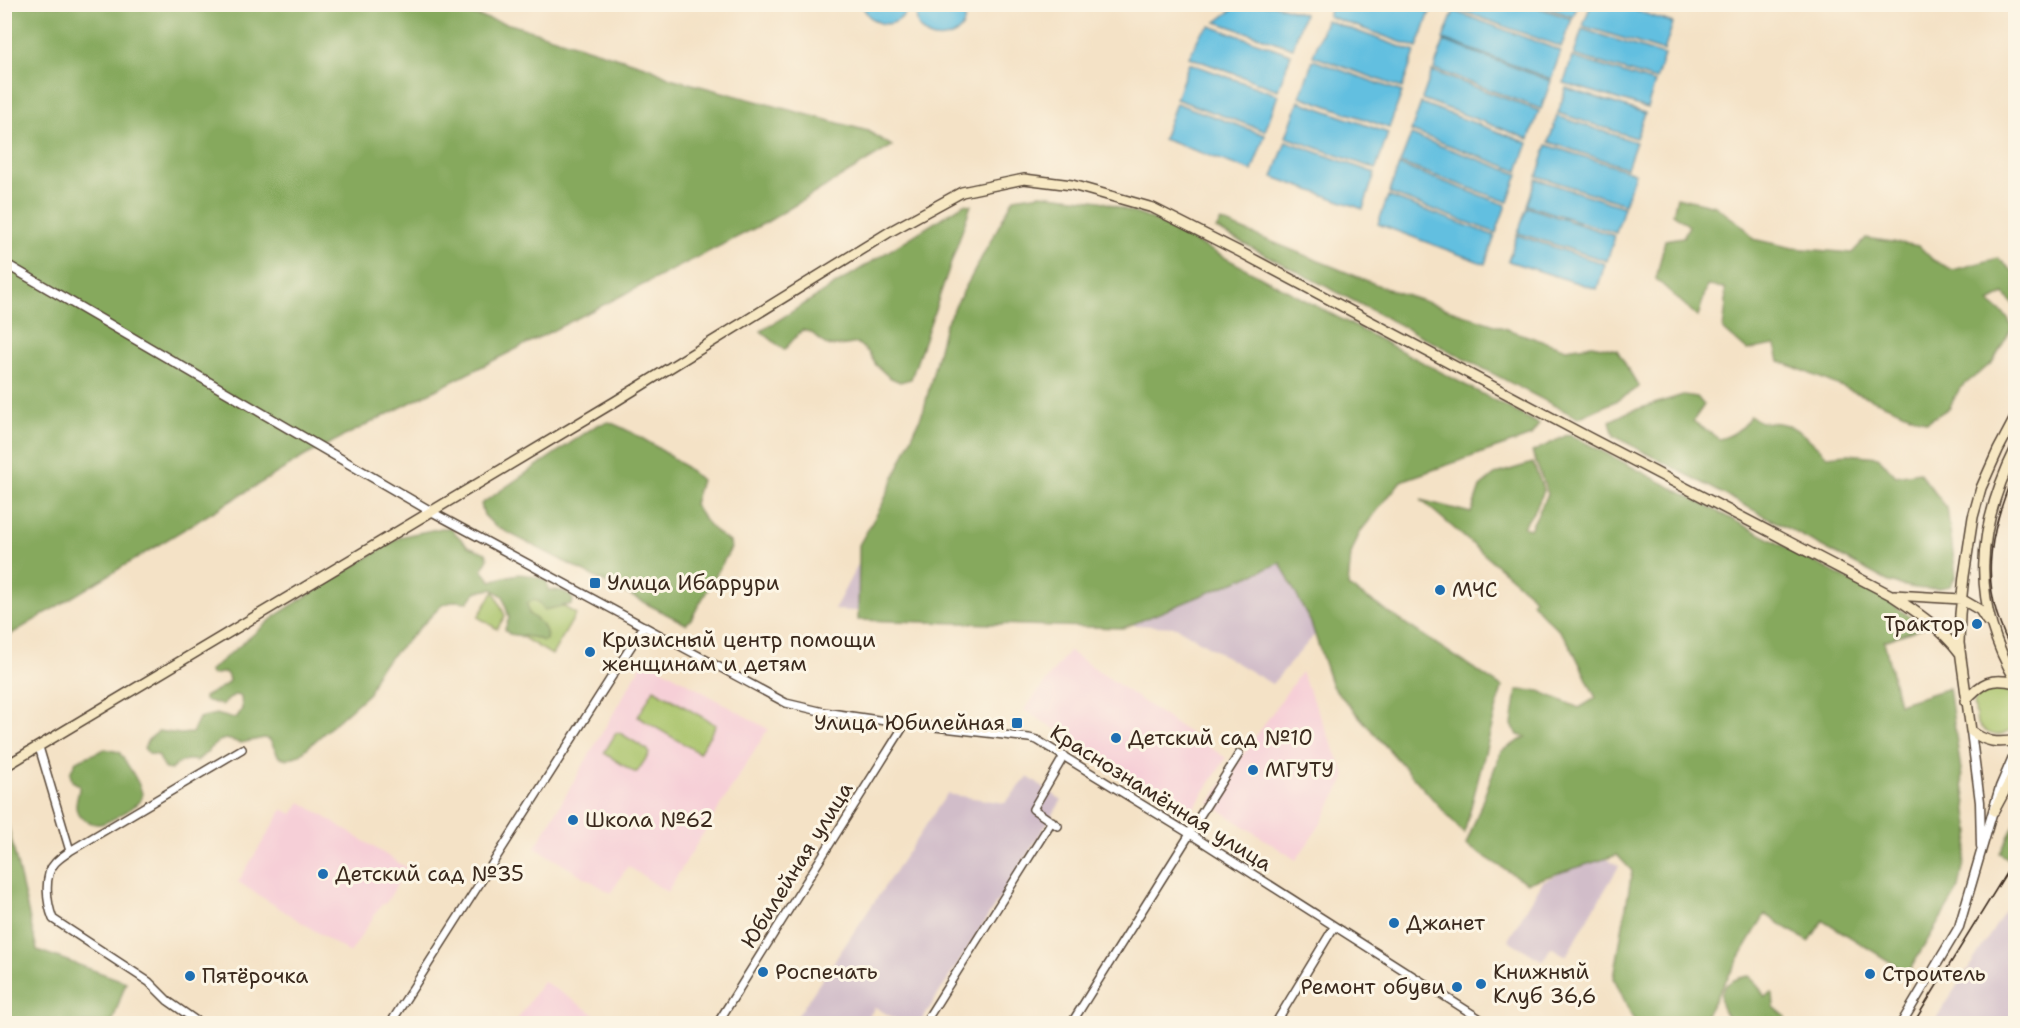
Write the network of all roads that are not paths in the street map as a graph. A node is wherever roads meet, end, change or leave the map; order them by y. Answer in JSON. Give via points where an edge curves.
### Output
{"nodes":[{"id":1,"x":4,"y":263,"type":"edge"},
{"id":2,"x":2016,"y":416,"type":"edge"},
{"id":3,"x":2016,"y":448,"type":"edge"},
{"id":4,"x":432,"y":512,"type":"junction"},
{"id":5,"x":1891,"y":594,"type":"junction"},
{"id":6,"x":1961,"y":599,"type":"junction"},
{"id":7,"x":645,"y":626,"type":"junction"},
{"id":8,"x":1991,"y":628,"type":"junction"},
{"id":9,"x":1960,"y":653,"type":"junction"},
{"id":10,"x":2016,"y":682,"type":"edge"},
{"id":11,"x":1965,"y":701,"type":"junction"},
{"id":12,"x":905,"y":724,"type":"junction"},
{"id":13,"x":1971,"y":731,"type":"junction"},
{"id":14,"x":2016,"y":740,"type":"edge"},
{"id":15,"x":39,"y":747,"type":"junction"},
{"id":16,"x":242,"y":749,"type":"dead end"},
{"id":17,"x":2016,"y":750,"type":"edge"},
{"id":18,"x":1239,"y":754,"type":"dead end"},
{"id":19,"x":1064,"y":756,"type":"junction"},
{"id":20,"x":4,"y":767,"type":"edge"},
{"id":21,"x":2016,"y":770,"type":"edge"},
{"id":22,"x":1994,"y":811,"type":"junction"},
{"id":23,"x":1189,"y":834,"type":"junction"},
{"id":24,"x":70,"y":851,"type":"junction"},
{"id":25,"x":1982,"y":853,"type":"junction"},
{"id":26,"x":1334,"y":927,"type":"junction"},
{"id":27,"x":1483,"y":1022,"type":"edge"},
{"id":28,"x":201,"y":1023,"type":"edge"},
{"id":29,"x":390,"y":1023,"type":"edge"},
{"id":30,"x":717,"y":1023,"type":"edge"},
{"id":31,"x":924,"y":1023,"type":"edge"},
{"id":32,"x":1071,"y":1023,"type":"edge"},
{"id":33,"x":1275,"y":1023,"type":"edge"},
{"id":34,"x":1901,"y":1023,"type":"edge"}],
"edges":[{"from":1,"to":4,"type":"street"},
{"from":2,"to":6,"type":"main road","via":[[1998,450],[1973,517]]},
{"from":3,"to":8,"type":"main road","via":[[1993,504],[1984,546],[1984,582]]},
{"from":4,"to":5,"type":"main road","via":[[891,231],[962,192],[1024,179],[1072,185],[1153,208]]},
{"from":4,"to":7,"type":"street","name":"Краснознамённая улица"},
{"from":4,"to":15,"type":"main road"},
{"from":5,"to":6,"type":"main road"},
{"from":5,"to":9,"type":"main road","via":[[1938,629]]},
{"from":6,"to":8,"type":"main road","via":[[1980,610]]},
{"from":6,"to":9,"type":"main road"},
{"from":7,"to":12,"type":"street","name":"Краснознамённая улица","via":[[786,703]]},
{"from":7,"to":29,"type":"street"},
{"from":8,"to":10,"type":"main road"},
{"from":9,"to":11,"type":"main road"},
{"from":10,"to":11,"type":"main road","via":[[1988,681]]},
{"from":11,"to":13,"type":"main road"},
{"from":12,"to":19,"type":"street","name":"Краснознамённая улица","via":[[1029,738]]},
{"from":12,"to":30,"type":"street","name":"Юбилейная улица"},
{"from":13,"to":14,"type":"main road","via":[[1989,742]]},
{"from":13,"to":25,"type":"street"},
{"from":15,"to":20,"type":"main road"},
{"from":15,"to":24,"type":"street"},
{"from":16,"to":24,"type":"street"},
{"from":17,"to":22,"type":"street"},
{"from":18,"to":23,"type":"street"},
{"from":19,"to":23,"type":"street","name":"Краснознамённая улица"},
{"from":19,"to":31,"type":"street","via":[[1033,809],[1055,823]]},
{"from":21,"to":22,"type":"main road"},
{"from":22,"to":25,"type":"street"},
{"from":23,"to":26,"type":"street","name":"Краснознамённая улица"},
{"from":23,"to":32,"type":"street"},
{"from":24,"to":28,"type":"street","via":[[50,871],[48,889],[53,919],[150,982],[168,1001]]},
{"from":25,"to":34,"type":"street","via":[[1959,927]]},
{"from":26,"to":27,"type":"street","name":"Краснознамённая улица"},
{"from":26,"to":33,"type":"street"}]}
